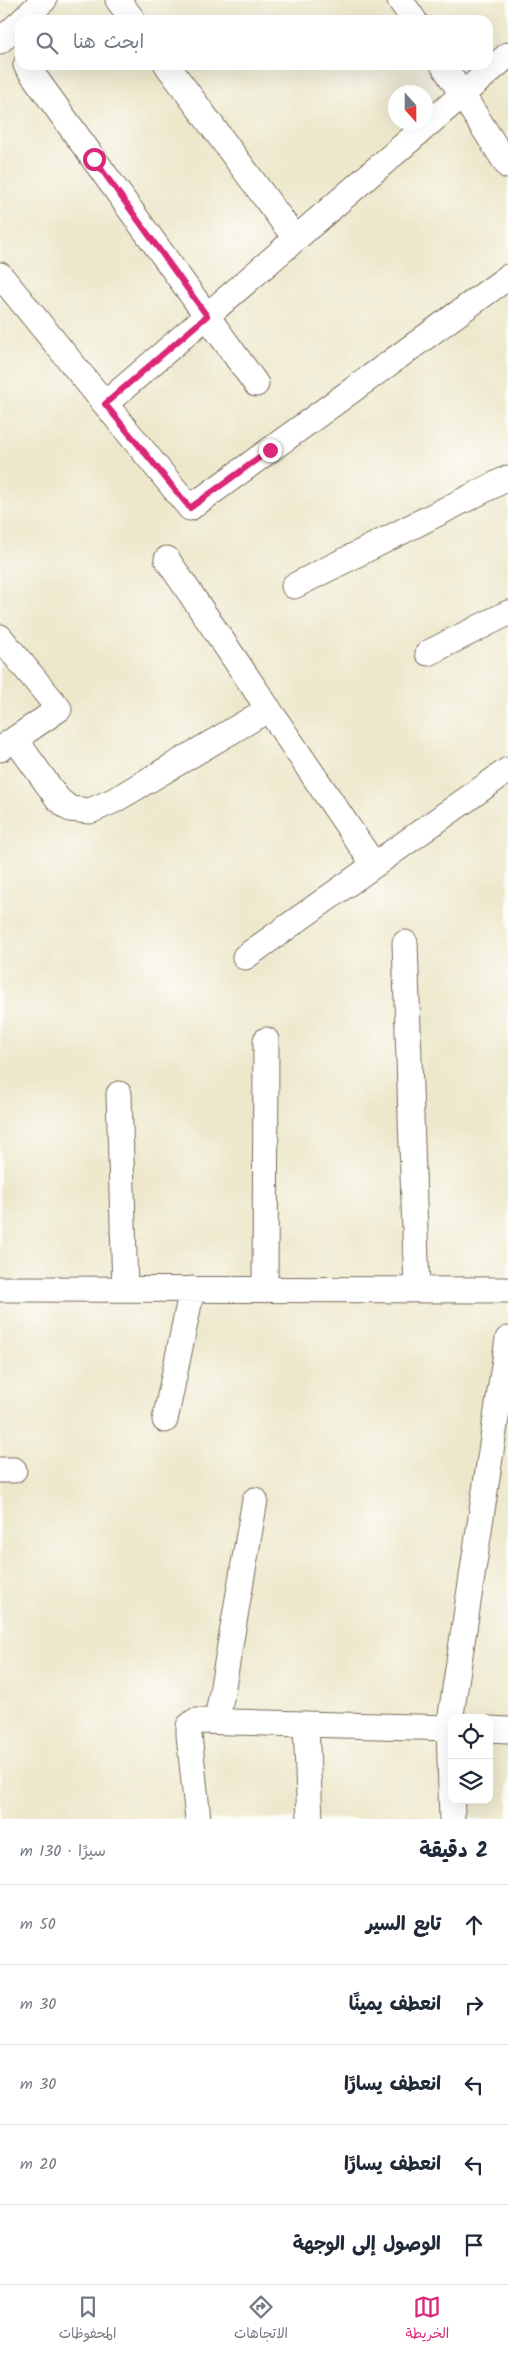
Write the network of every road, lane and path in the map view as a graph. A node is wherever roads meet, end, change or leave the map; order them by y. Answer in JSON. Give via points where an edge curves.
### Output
{"nodes":[{"id":1,"x":44,"y":0,"type":"edge"},
{"id":2,"x":118,"y":0,"type":"edge"},
{"id":3,"x":400,"y":0,"type":"edge"},
{"id":4,"x":28,"y":15,"type":"edge"},
{"id":5,"x":129,"y":15,"type":"edge"},
{"id":6,"x":410,"y":15,"type":"edge"},
{"id":7,"x":508,"y":56,"type":"edge"},
{"id":8,"x":30,"y":70,"type":"edge"},
{"id":9,"x":171,"y":70,"type":"edge"},
{"id":10,"x":446,"y":70,"type":"edge"},
{"id":11,"x":493,"y":70,"type":"edge"},
{"id":12,"x":493,"y":70,"type":"edge"},
{"id":13,"x":464,"y":96,"type":"junction"},
{"id":14,"x":508,"y":166,"type":"edge"},
{"id":15,"x":295,"y":238,"type":"junction"},
{"id":16,"x":0,"y":275,"type":"edge"},
{"id":17,"x":508,"y":277,"type":"edge"},
{"id":18,"x":207,"y":316,"type":"junction"},
{"id":19,"x":256,"y":384,"type":"dead end"},
{"id":20,"x":105,"y":404,"type":"junction"},
{"id":21,"x":508,"y":478,"type":"edge"},
{"id":22,"x":168,"y":560,"type":"dead end"},
{"id":23,"x":294,"y":586,"type":"dead end"},
{"id":24,"x":508,"y":613,"type":"edge"},
{"id":25,"x":0,"y":637,"type":"edge"},
{"id":26,"x":428,"y":653,"type":"dead end"},
{"id":27,"x":269,"y":709,"type":"junction"},
{"id":28,"x":7,"y":744,"type":"edge"},
{"id":29,"x":508,"y":770,"type":"edge"},
{"id":30,"x":374,"y":865,"type":"junction"},
{"id":31,"x":405,"y":943,"type":"dead end"},
{"id":32,"x":245,"y":957,"type":"dead end"},
{"id":33,"x":266,"y":1040,"type":"dead end"},
{"id":34,"x":119,"y":1094,"type":"dead end"},
{"id":35,"x":0,"y":1289,"type":"edge"},
{"id":36,"x":125,"y":1289,"type":"junction"},
{"id":37,"x":192,"y":1289,"type":"junction"},
{"id":38,"x":265,"y":1290,"type":"junction"},
{"id":39,"x":417,"y":1290,"type":"junction"},
{"id":40,"x":508,"y":1290,"type":"edge"},
{"id":41,"x":508,"y":1339,"type":"edge"},
{"id":42,"x":165,"y":1420,"type":"dead end"},
{"id":43,"x":255,"y":1500,"type":"dead end"},
{"id":44,"x":452,"y":1714,"type":"edge"},
{"id":45,"x":217,"y":1721,"type":"junction"},
{"id":46,"x":306,"y":1724,"type":"junction"},
{"id":47,"x":448,"y":1728,"type":"edge"},
{"id":48,"x":493,"y":1729,"type":"edge"},
{"id":49,"x":508,"y":1730,"type":"edge"},
{"id":50,"x":451,"y":1759,"type":"edge"},
{"id":51,"x":198,"y":1819,"type":"edge"},
{"id":52,"x":310,"y":1819,"type":"edge"},
{"id":53,"x":452,"y":1819,"type":"edge"}],
"edges":[{"from":1,"to":4,"type":"street"},
{"from":2,"to":5,"type":"street"},
{"from":3,"to":6,"type":"street"},
{"from":7,"to":12,"type":"street"},
{"from":8,"to":18,"type":"street"},
{"from":9,"to":15,"type":"street"},
{"from":10,"to":13,"type":"street"},
{"from":11,"to":13,"type":"street"},
{"from":13,"to":14,"type":"street"},
{"from":13,"to":15,"type":"street"},
{"from":15,"to":18,"type":"street"},
{"from":16,"to":20,"type":"street"},
{"from":17,"to":20,"type":"street","via":[[190,508]]},
{"from":18,"to":19,"type":"street"},
{"from":18,"to":20,"type":"street"},
{"from":21,"to":23,"type":"street"},
{"from":22,"to":27,"type":"street"},
{"from":24,"to":26,"type":"street"},
{"from":25,"to":28,"type":"street","via":[[59,709]]},
{"from":27,"to":28,"type":"street","via":[[115,800],[90,811],[70,809],[58,800]]},
{"from":27,"to":30,"type":"street"},
{"from":29,"to":30,"type":"street"},
{"from":30,"to":32,"type":"street"},
{"from":31,"to":39,"type":"street"},
{"from":33,"to":38,"type":"street"},
{"from":34,"to":36,"type":"street"},
{"from":35,"to":36,"type":"street"},
{"from":36,"to":37,"type":"street"},
{"from":37,"to":38,"type":"street"},
{"from":37,"to":42,"type":"street"},
{"from":38,"to":39,"type":"street"},
{"from":39,"to":40,"type":"street"},
{"from":41,"to":44,"type":"street"},
{"from":43,"to":45,"type":"street"},
{"from":45,"to":46,"type":"street"},
{"from":45,"to":51,"type":"street","via":[[194,1721],[189,1726]]},
{"from":46,"to":47,"type":"street"},
{"from":46,"to":52,"type":"street"},
{"from":48,"to":49,"type":"street"},
{"from":50,"to":53,"type":"street"}]}
